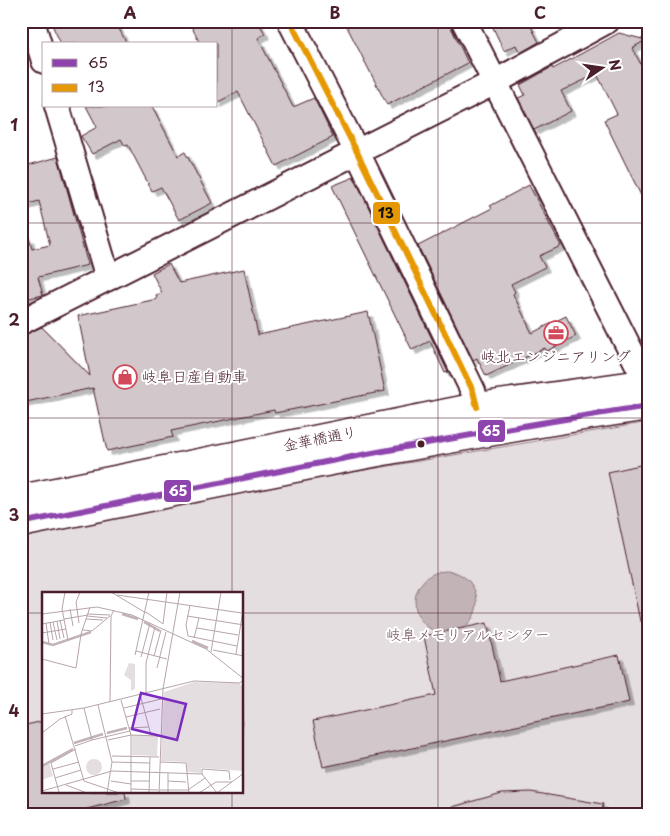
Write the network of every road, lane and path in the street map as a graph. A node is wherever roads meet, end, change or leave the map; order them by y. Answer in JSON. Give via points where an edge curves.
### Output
{"nodes":[{"id":1,"x":32,"y":21,"type":"edge"},
{"id":2,"x":290,"y":21,"type":"edge"},
{"id":3,"x":464,"y":21,"type":"edge"},
{"id":4,"x":607,"y":21,"type":"edge"},
{"id":5,"x":42,"y":54,"type":"edge"},
{"id":6,"x":495,"y":82,"type":"junction"},
{"id":7,"x":58,"y":108,"type":"edge"},
{"id":8,"x":357,"y":152,"type":"junction"},
{"id":9,"x":108,"y":278,"type":"junction"},
{"id":10,"x":21,"y":322,"type":"edge"},
{"id":11,"x":648,"y":391,"type":"edge"},
{"id":12,"x":477,"y":407,"type":"junction"},
{"id":13,"x":21,"y":498,"type":"edge"},
{"id":14,"x":21,"y":523,"type":"edge"}],
"edges":[{"from":1,"to":5,"type":"street"},
{"from":2,"to":8,"type":"street"},
{"from":3,"to":6,"type":"street"},
{"from":4,"to":6,"type":"street"},
{"from":6,"to":8,"type":"street"},
{"from":6,"to":11,"type":"street"},
{"from":7,"to":9,"type":"street"},
{"from":8,"to":9,"type":"street"},
{"from":8,"to":12,"type":"street","via":[[474,391]]},
{"from":9,"to":10,"type":"street"},
{"from":11,"to":12,"type":"street","name":"金華橋通り"},
{"from":11,"to":14,"type":"street","name":"金華橋通り","via":[[588,415],[324,462]]},
{"from":12,"to":13,"type":"street","name":"金華橋通り"}]}
